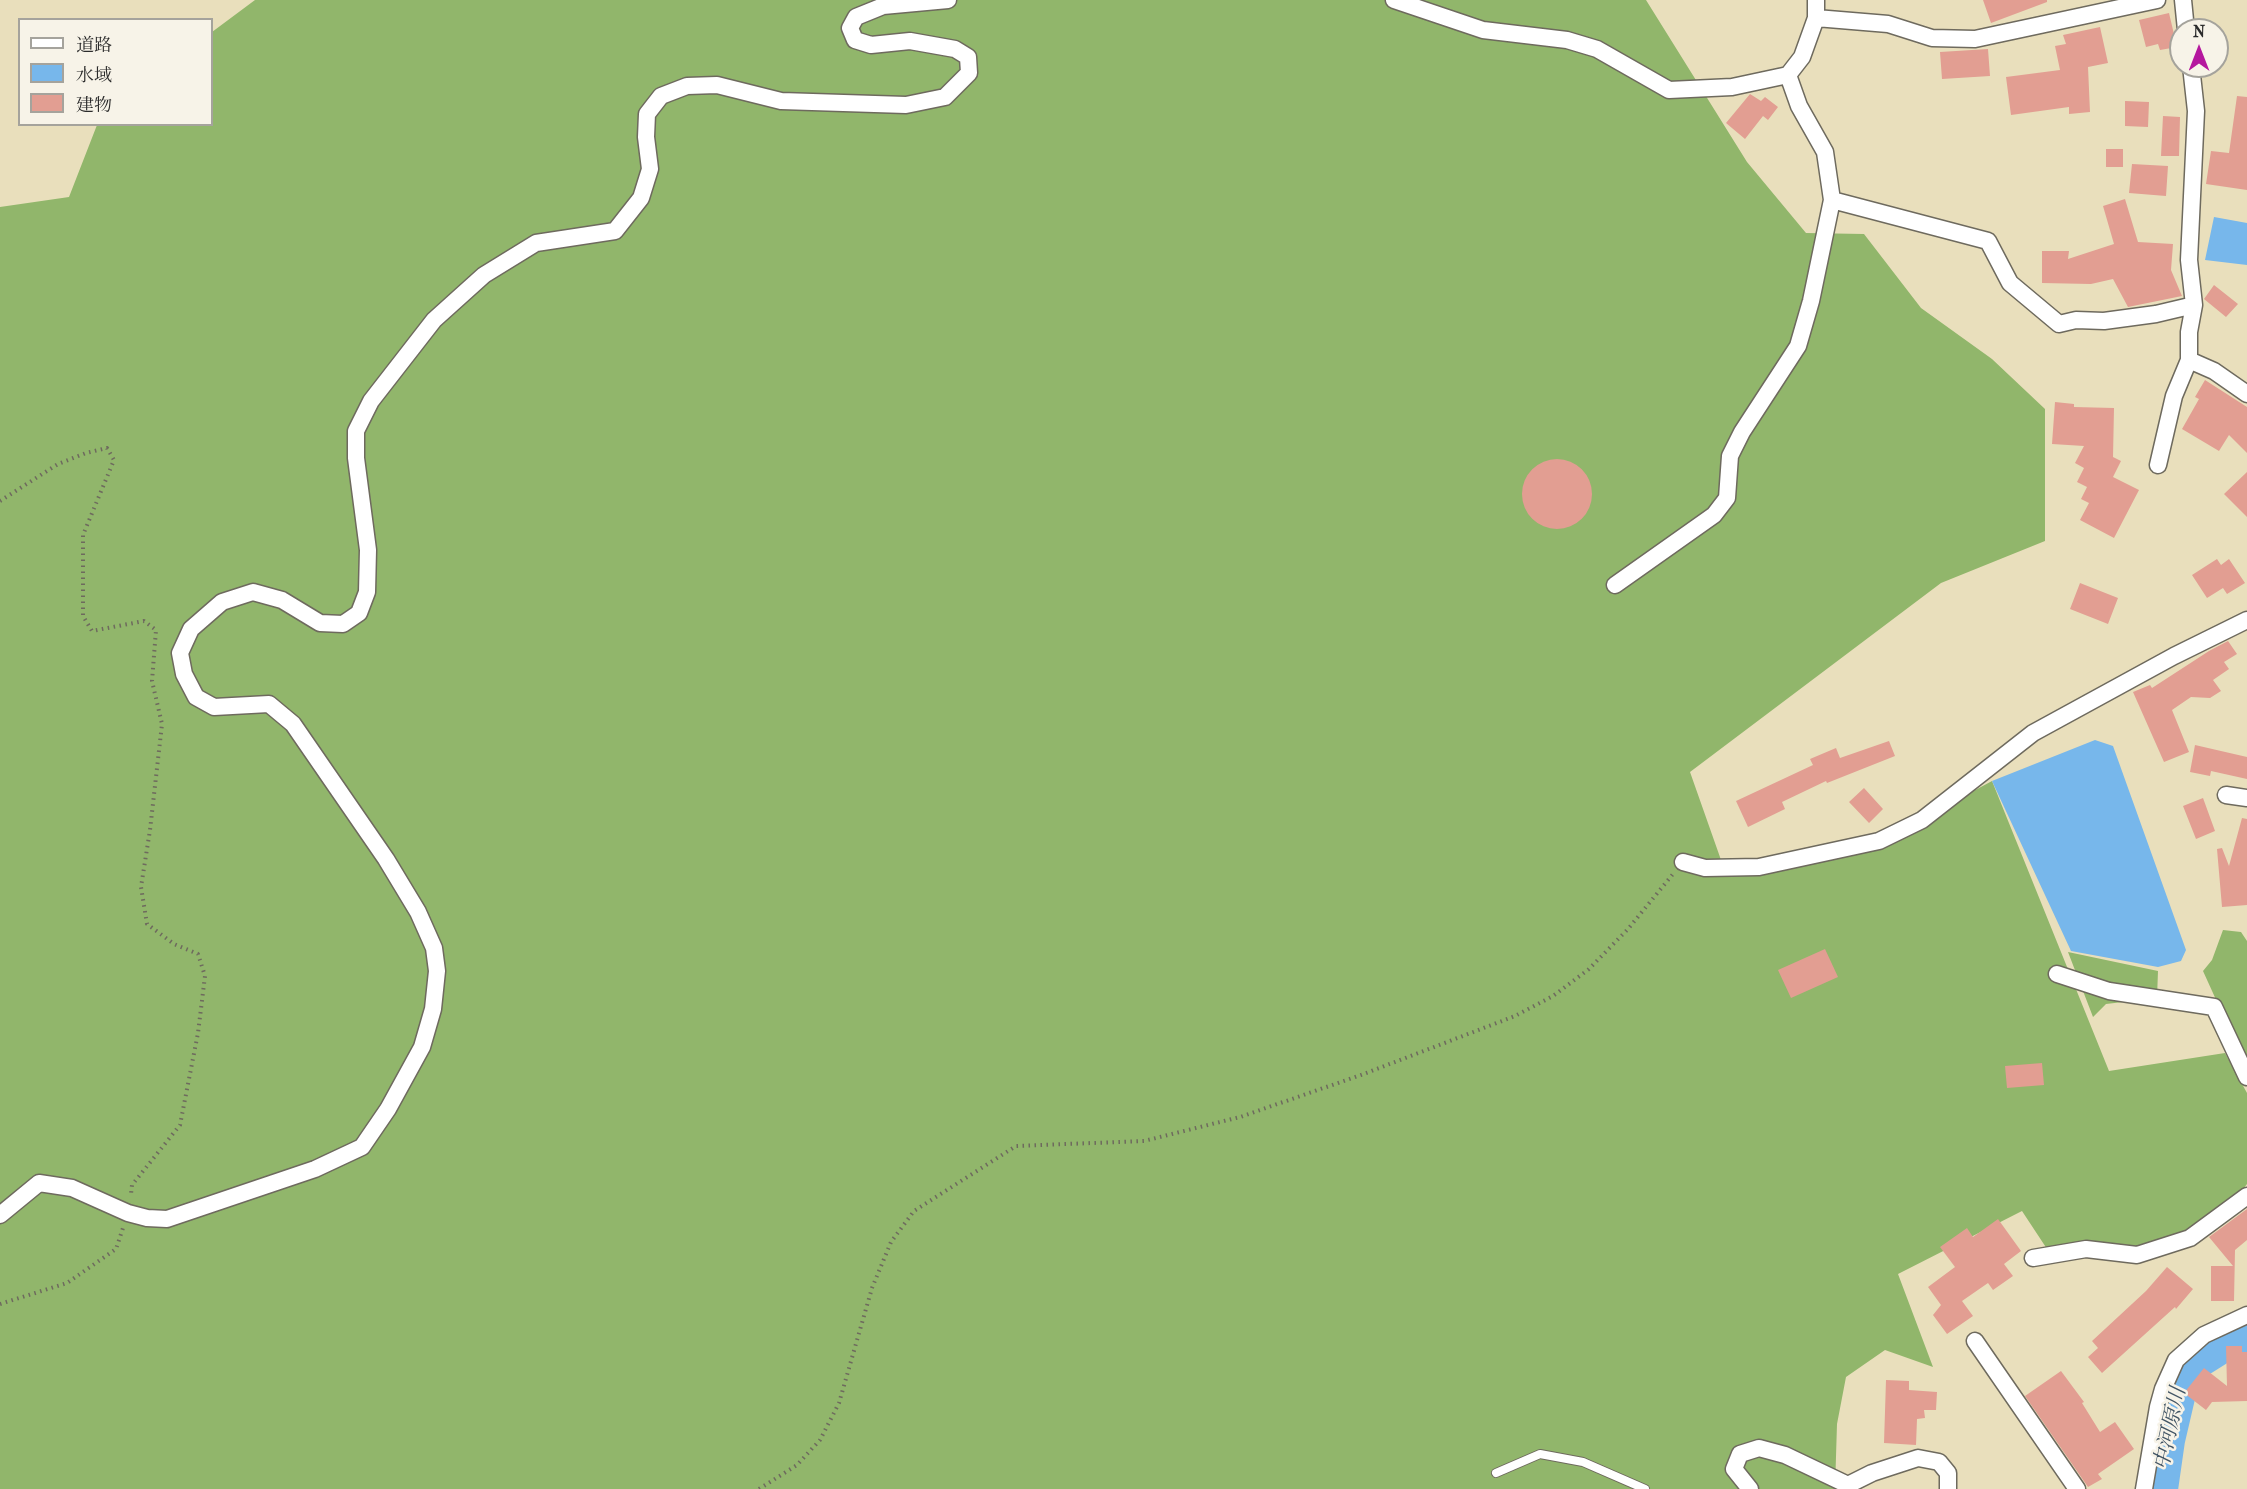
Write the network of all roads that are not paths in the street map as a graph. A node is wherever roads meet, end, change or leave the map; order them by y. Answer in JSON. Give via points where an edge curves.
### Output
{"nodes":[{"id":1,"x":948,"y":0,"type":"edge"},
{"id":2,"x":1394,"y":0,"type":"edge"},
{"id":3,"x":1816,"y":0,"type":"edge"},
{"id":4,"x":2157,"y":0,"type":"edge"},
{"id":5,"x":2183,"y":0,"type":"edge"},
{"id":6,"x":1816,"y":18,"type":"junction"},
{"id":7,"x":2185,"y":18,"type":"edge"},
{"id":8,"x":1788,"y":75,"type":"junction"},
{"id":9,"x":2192,"y":78,"type":"edge"},
{"id":10,"x":1833,"y":200,"type":"junction"},
{"id":11,"x":2194,"y":305,"type":"junction"},
{"id":12,"x":2189,"y":360,"type":"junction"},
{"id":13,"x":2247,"y":394,"type":"edge"},
{"id":14,"x":2158,"y":465,"type":"dead end"},
{"id":15,"x":1615,"y":585,"type":"dead end"},
{"id":16,"x":2247,"y":620,"type":"edge"},
{"id":17,"x":2226,"y":795,"type":"dead end"},
{"id":18,"x":2247,"y":798,"type":"edge"},
{"id":19,"x":1683,"y":862,"type":"road end"},
{"id":20,"x":2057,"y":974,"type":"dead end"},
{"id":21,"x":2247,"y":1077,"type":"edge"},
{"id":22,"x":2247,"y":1196,"type":"edge"},
{"id":23,"x":0,"y":1215,"type":"edge"},
{"id":24,"x":2033,"y":1258,"type":"dead end"},
{"id":25,"x":2247,"y":1315,"type":"edge"},
{"id":26,"x":1975,"y":1341,"type":"dead end"},
{"id":27,"x":1496,"y":1473,"type":"dead end"},
{"id":28,"x":2140,"y":1487,"type":"edge"},
{"id":29,"x":1645,"y":1489,"type":"edge"},
{"id":30,"x":1750,"y":1489,"type":"edge"},
{"id":31,"x":1947,"y":1489,"type":"edge"},
{"id":32,"x":2076,"y":1489,"type":"edge"}],
"edges":[{"from":1,"to":23,"type":"street","via":[[883,6],[856,17],[850,28],[855,40],[871,45],[910,41],[955,50],[968,57],[969,73],[945,98],[906,105],[781,101],[717,85],[687,86],[661,96],[646,114],[650,169],[641,198],[615,231],[536,243],[484,275],[434,320],[371,401],[356,431],[368,550],[367,592],[359,613],[343,624],[320,623],[282,600],[253,592],[222,602],[190,629],[180,653],[184,674],[196,697],[214,707],[269,704],[293,724],[386,859],[435,948],[433,1009],[422,1047],[362,1147],[315,1169],[167,1219],[128,1213],[72,1188],[39,1183]]},
{"from":2,"to":8,"type":"street","via":[[1483,30],[1567,40],[1598,49],[1669,90],[1732,87]]},
{"from":3,"to":6,"type":"street"},
{"from":4,"to":6,"type":"street","via":[[1976,39],[1932,38],[1888,24]]},
{"from":5,"to":7,"type":"street"},
{"from":6,"to":8,"type":"street","via":[[1802,57]]},
{"from":8,"to":10,"type":"street","via":[[1799,106],[1825,152]]},
{"from":9,"to":11,"type":"street","via":[[2196,111],[2189,260]]},
{"from":10,"to":11,"type":"street","via":[[1988,241],[2010,283],[2059,324],[2104,321]]},
{"from":10,"to":15,"type":"street","via":[[1812,301],[1798,346],[1730,456],[1727,498],[1714,515]]},
{"from":11,"to":12,"type":"street"},
{"from":12,"to":13,"type":"street","via":[[2214,371]]},
{"from":12,"to":14,"type":"street","via":[[2174,396]]},
{"from":16,"to":19,"type":"street","via":[[2032,733],[1922,820],[1879,841],[1759,867],[1705,868]]},
{"from":17,"to":18,"type":"street"},
{"from":20,"to":21,"type":"street","via":[[2109,991],[2214,1007]]},
{"from":22,"to":24,"type":"street","via":[[2190,1238],[2137,1255],[2086,1249]]},
{"from":25,"to":28,"type":"street","via":[[2204,1335],[2176,1360],[2163,1389]]},
{"from":26,"to":32,"type":"street"},
{"from":27,"to":29,"type":"lane","via":[[1540,1454],[1583,1462]]},
{"from":30,"to":31,"type":"street","via":[[1734,1469],[1740,1454],[1759,1448],[1785,1455],[1848,1485],[1918,1458],[1938,1462],[1948,1473]]}]}
